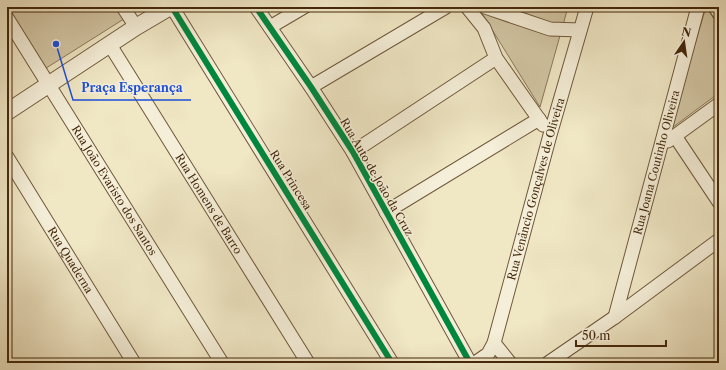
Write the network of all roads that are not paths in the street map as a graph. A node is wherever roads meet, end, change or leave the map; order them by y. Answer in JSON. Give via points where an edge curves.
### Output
{"nodes":[{"id":1,"x":123,"y":7,"type":"edge"},
{"id":2,"x":171,"y":7,"type":"edge"},
{"id":3,"x":256,"y":7,"type":"edge"},
{"id":4,"x":304,"y":7,"type":"edge"},
{"id":5,"x":446,"y":7,"type":"edge"},
{"id":6,"x":467,"y":7,"type":"edge"},
{"id":7,"x":485,"y":7,"type":"edge"},
{"id":8,"x":587,"y":7,"type":"edge"},
{"id":9,"x":698,"y":7,"type":"edge"},
{"id":10,"x":714,"y":7,"type":"edge"},
{"id":11,"x":719,"y":13,"type":"edge"},
{"id":12,"x":7,"y":18,"type":"edge"},
{"id":13,"x":136,"y":28,"type":"junction"},
{"id":14,"x":270,"y":28,"type":"junction"},
{"id":15,"x":580,"y":30,"type":"junction"},
{"id":16,"x":110,"y":45,"type":"junction"},
{"id":17,"x":496,"y":58,"type":"junction"},
{"id":18,"x":49,"y":85,"type":"junction"},
{"id":19,"x":311,"y":87,"type":"junction"},
{"id":20,"x":719,"y":104,"type":"edge"},
{"id":21,"x":7,"y":112,"type":"edge"},
{"id":22,"x":539,"y":119,"type":"junction"},
{"id":23,"x":550,"y":135,"type":"junction"},
{"id":24,"x":675,"y":136,"type":"junction"},
{"id":25,"x":660,"y":147,"type":"junction"},
{"id":26,"x":353,"y":152,"type":"junction"},
{"id":27,"x":7,"y":157,"type":"edge"},
{"id":28,"x":719,"y":202,"type":"edge"},
{"id":29,"x":386,"y":212,"type":"junction"},
{"id":30,"x":719,"y":240,"type":"edge"},
{"id":31,"x":615,"y":317,"type":"junction"},
{"id":32,"x":494,"y":343,"type":"junction"},
{"id":33,"x":134,"y":363,"type":"edge"},
{"id":34,"x":222,"y":363,"type":"edge"},
{"id":35,"x":308,"y":363,"type":"edge"},
{"id":36,"x":392,"y":363,"type":"edge"},
{"id":37,"x":470,"y":363,"type":"edge"},
{"id":38,"x":475,"y":363,"type":"edge"},
{"id":39,"x":510,"y":363,"type":"edge"},
{"id":40,"x":548,"y":363,"type":"edge"}],
"edges":[{"from":1,"to":13,"type":"street"},
{"from":2,"to":13,"type":"street"},
{"from":2,"to":36,"type":"street","name":"Rua Princesa"},
{"from":3,"to":14,"type":"street","name":"Rua Auto de João da Cruz"},
{"from":4,"to":14,"type":"street"},
{"from":5,"to":19,"type":"street"},
{"from":6,"to":17,"type":"street","via":[[484,28]]},
{"from":7,"to":15,"type":"street","via":[[550,29]]},
{"from":8,"to":15,"type":"street","name":"Rua Venâncio Gonçalves de Oliveira"},
{"from":9,"to":25,"type":"street","name":"Rua Joana Coutinho Oliveira"},
{"from":10,"to":11,"type":"street"},
{"from":12,"to":18,"type":"street","name":"Rua João Evaristo dos Santos"},
{"from":13,"to":16,"type":"street"},
{"from":14,"to":19,"type":"street","name":"Rua Auto de João da Cruz"},
{"from":15,"to":23,"type":"street","name":"Rua Venâncio Gonçalves de Oliveira"},
{"from":16,"to":18,"type":"street"},
{"from":16,"to":35,"type":"street","name":"Rua Homens de Barro"},
{"from":17,"to":22,"type":"street"},
{"from":17,"to":26,"type":"street"},
{"from":18,"to":21,"type":"street"},
{"from":18,"to":34,"type":"street","name":"Rua João Evaristo dos Santos"},
{"from":19,"to":26,"type":"street","name":"Rua Auto de João da Cruz"},
{"from":20,"to":24,"type":"street"},
{"from":22,"to":23,"type":"street"},
{"from":22,"to":29,"type":"street"},
{"from":23,"to":32,"type":"street","name":"Rua Venâncio Gonçalves de Oliveira"},
{"from":24,"to":25,"type":"street"},
{"from":24,"to":28,"type":"street"},
{"from":25,"to":31,"type":"street","name":"Rua Joana Coutinho Oliveira"},
{"from":26,"to":29,"type":"street","name":"Rua Auto de João da Cruz"},
{"from":27,"to":33,"type":"street","name":"Rua Quaderna"},
{"from":29,"to":37,"type":"street","name":"Rua Auto de João da Cruz"},
{"from":30,"to":31,"type":"street"},
{"from":31,"to":40,"type":"street"},
{"from":32,"to":38,"type":"street","name":"Rua Venâncio Gonçalves de Oliveira","via":[[488,354]]},
{"from":32,"to":39,"type":"street"}]}
